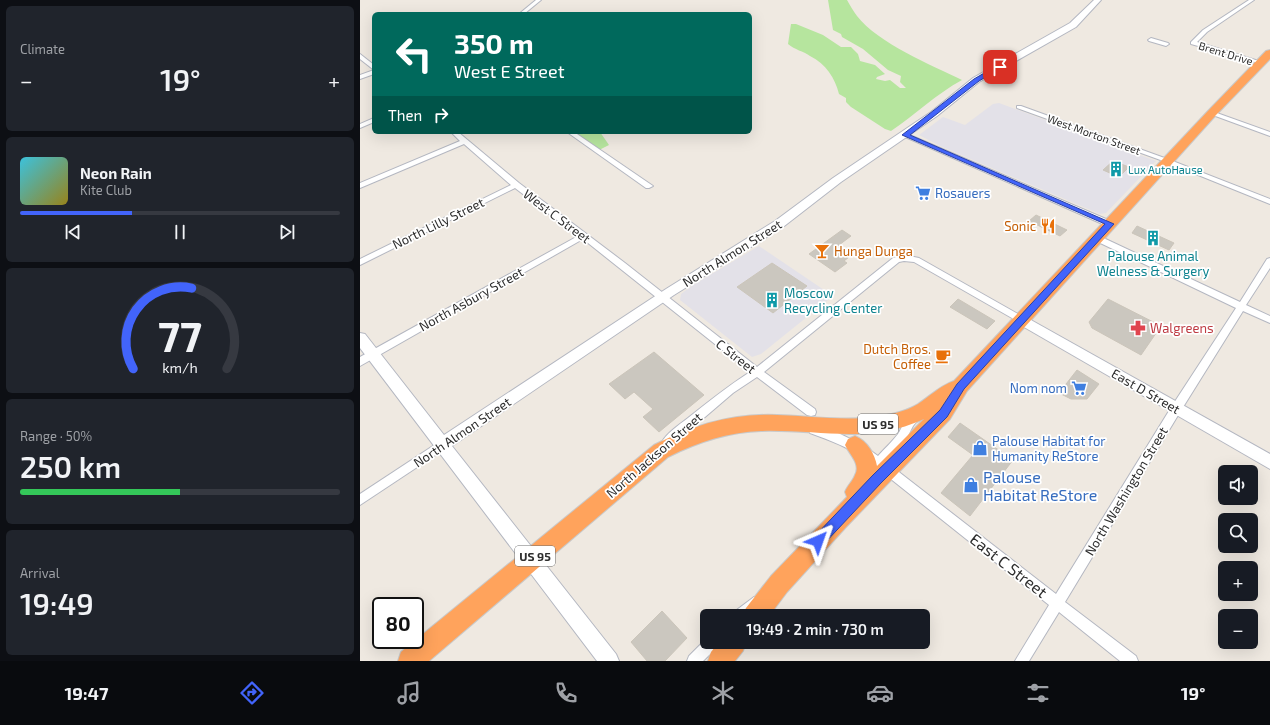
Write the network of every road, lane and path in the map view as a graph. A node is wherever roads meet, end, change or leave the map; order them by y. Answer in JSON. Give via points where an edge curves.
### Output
{"nodes":[{"id":1,"x":539,"y":0,"type":"edge"},
{"id":2,"x":1098,"y":0,"type":"edge"},
{"id":3,"x":1252,"y":0,"type":"edge"},
{"id":4,"x":524,"y":12,"type":"edge"},
{"id":5,"x":1151,"y":40,"type":"dead end"},
{"id":6,"x":1166,"y":44,"type":"dead end"},
{"id":7,"x":1270,"y":53,"type":"edge"},
{"id":8,"x":360,"y":56,"type":"edge"},
{"id":9,"x":1260,"y":63,"type":"junction"},
{"id":10,"x":372,"y":66,"type":"edge"},
{"id":11,"x":372,"y":73,"type":"edge"},
{"id":12,"x":360,"y":77,"type":"edge"},
{"id":13,"x":1020,"y":108,"type":"dead end"},
{"id":14,"x":1212,"y":113,"type":"junction"},
{"id":15,"x":372,"y":121,"type":"edge"},
{"id":16,"x":360,"y":126,"type":"edge"},
{"id":17,"x":456,"y":134,"type":"edge"},
{"id":18,"x":573,"y":134,"type":"edge"},
{"id":19,"x":1270,"y":134,"type":"edge"},
{"id":20,"x":905,"y":135,"type":"junction"},
{"id":21,"x":465,"y":141,"type":"junction"},
{"id":22,"x":1168,"y":161,"type":"junction"},
{"id":23,"x":516,"y":185,"type":"junction"},
{"id":24,"x":360,"y":186,"type":"edge"},
{"id":25,"x":649,"y":186,"type":"dead end"},
{"id":26,"x":1270,"y":202,"type":"edge"},
{"id":27,"x":1110,"y":224,"type":"junction"},
{"id":28,"x":583,"y":236,"type":"junction"},
{"id":29,"x":1097,"y":238,"type":"junction"},
{"id":30,"x":1270,"y":261,"type":"edge"},
{"id":31,"x":360,"y":262,"type":"edge"},
{"id":32,"x":662,"y":297,"type":"junction"},
{"id":33,"x":1241,"y":306,"type":"junction"},
{"id":34,"x":1022,"y":320,"type":"junction"},
{"id":35,"x":1270,"y":320,"type":"edge"},
{"id":36,"x":360,"y":338,"type":"edge"},
{"id":37,"x":373,"y":354,"type":"junction"},
{"id":38,"x":360,"y":362,"type":"edge"},
{"id":39,"x":756,"y":372,"type":"junction"},
{"id":40,"x":961,"y":386,"type":"junction"},
{"id":41,"x":1176,"y":409,"type":"junction"},
{"id":42,"x":923,"y":411,"type":"junction"},
{"id":43,"x":811,"y":412,"type":"dead end"},
{"id":44,"x":786,"y":424,"type":"junction"},
{"id":45,"x":442,"y":445,"type":"junction"},
{"id":46,"x":854,"y":445,"type":"junction"},
{"id":47,"x":661,"y":451,"type":"junction"},
{"id":48,"x":1270,"y":462,"type":"edge"},
{"id":49,"x":883,"y":466,"type":"junction"},
{"id":50,"x":360,"y":500,"type":"edge"},
{"id":51,"x":838,"y":520,"type":"junction"},
{"id":52,"x":531,"y":559,"type":"junction"},
{"id":53,"x":779,"y":584,"type":"junction"},
{"id":54,"x":1058,"y":604,"type":"junction"},
{"id":55,"x":746,"y":609,"type":"edge"},
{"id":56,"x":759,"y":609,"type":"edge"},
{"id":57,"x":705,"y":649,"type":"edge"},
{"id":58,"x":729,"y":649,"type":"edge"},
{"id":59,"x":410,"y":661,"type":"edge"},
{"id":60,"x":609,"y":661,"type":"edge"},
{"id":61,"x":694,"y":661,"type":"edge"},
{"id":62,"x":720,"y":661,"type":"edge"},
{"id":63,"x":1022,"y":661,"type":"edge"},
{"id":64,"x":1131,"y":661,"type":"edge"}],
"edges":[{"from":1,"to":4,"type":"street"},
{"from":2,"to":20,"type":"street","name":"North Almon Street","via":[[1073,25],[976,80]]},
{"from":3,"to":9,"type":"street","name":"Brent Drive","via":[[1205,31],[1193,43]]},
{"from":5,"to":6,"type":"street"},
{"from":7,"to":9,"type":"highway","number":"US 95"},
{"from":8,"to":10,"type":"street"},
{"from":9,"to":14,"type":"highway","number":"US 95"},
{"from":11,"to":12,"type":"street"},
{"from":13,"to":22,"type":"street","name":"West Morton Street"},
{"from":14,"to":19,"type":"street"},
{"from":14,"to":22,"type":"highway","number":"US 95"},
{"from":15,"to":16,"type":"street"},
{"from":17,"to":21,"type":"street","name":"West C Street"},
{"from":18,"to":25,"type":"street"},
{"from":20,"to":27,"type":"street"},
{"from":20,"to":32,"type":"street","name":"North Almon Street","via":[[837,180],[756,240]]},
{"from":21,"to":23,"type":"street","name":"West C Street"},
{"from":21,"to":24,"type":"street"},
{"from":22,"to":26,"type":"street","name":"West Morton Street"},
{"from":22,"to":27,"type":"highway","number":"US 95"},
{"from":23,"to":28,"type":"street","name":"West C Street"},
{"from":23,"to":31,"type":"street","name":"North Lilly Street"},
{"from":27,"to":29,"type":"highway","number":"US 95"},
{"from":28,"to":32,"type":"street","name":"West C Street"},
{"from":28,"to":37,"type":"street","name":"North Asbury Street"},
{"from":29,"to":33,"type":"street"},
{"from":29,"to":34,"type":"highway","number":"US 95"},
{"from":30,"to":33,"type":"street","name":"North Washington Street"},
{"from":32,"to":39,"type":"street","name":"C Street"},
{"from":32,"to":45,"type":"street","name":"North Almon Street"},
{"from":33,"to":35,"type":"street"},
{"from":33,"to":41,"type":"street","name":"North Washington Street"},
{"from":34,"to":39,"type":"street","name":"North Jackson Street","via":[[916,260],[904,258],[891,263]]},
{"from":34,"to":40,"type":"highway","number":"US 95"},
{"from":34,"to":41,"type":"street","name":"East D Street"},
{"from":36,"to":37,"type":"street"},
{"from":37,"to":38,"type":"street","name":"North Asbury Street"},
{"from":37,"to":45,"type":"street"},
{"from":39,"to":43,"type":"street","name":"C Street"},
{"from":39,"to":47,"type":"street","name":"North Jackson Street","via":[[681,430]]},
{"from":40,"to":42,"type":"highway","number":"US 95","via":[[949,391]]},
{"from":40,"to":49,"type":"highway","number":"US 95","via":[[943,414]]},
{"from":41,"to":48,"type":"street","name":"East D Street"},
{"from":41,"to":54,"type":"street","name":"North Washington Street"},
{"from":42,"to":44,"type":"highway","number":"US 95","via":[[895,421],[872,425]]},
{"from":42,"to":49,"type":"street","via":[[909,423]]},
{"from":44,"to":46,"type":"street","via":[[837,437]]},
{"from":44,"to":47,"type":"highway","number":"US 95","via":[[742,424],[707,430]]},
{"from":45,"to":50,"type":"street","name":"North Almon Street"},
{"from":45,"to":52,"type":"street"},
{"from":46,"to":49,"type":"street"},
{"from":46,"to":51,"type":"highway","via":[[864,455],[867,474],[864,482],[844,503]]},
{"from":47,"to":52,"type":"highway","name":"North Jackson Street","number":"US 95"},
{"from":49,"to":51,"type":"highway","number":"US 95"},
{"from":49,"to":54,"type":"street","name":"East C Street"},
{"from":51,"to":53,"type":"highway","number":"US 95"},
{"from":52,"to":59,"type":"highway","name":"North Jackson Street","number":"US 95"},
{"from":52,"to":60,"type":"street"},
{"from":53,"to":55,"type":"street"},
{"from":53,"to":56,"type":"highway","number":"US 95"},
{"from":54,"to":63,"type":"street","name":"North Washington Street"},
{"from":54,"to":64,"type":"street","name":"East C Street"},
{"from":57,"to":61,"type":"street"},
{"from":58,"to":62,"type":"highway"}]}
